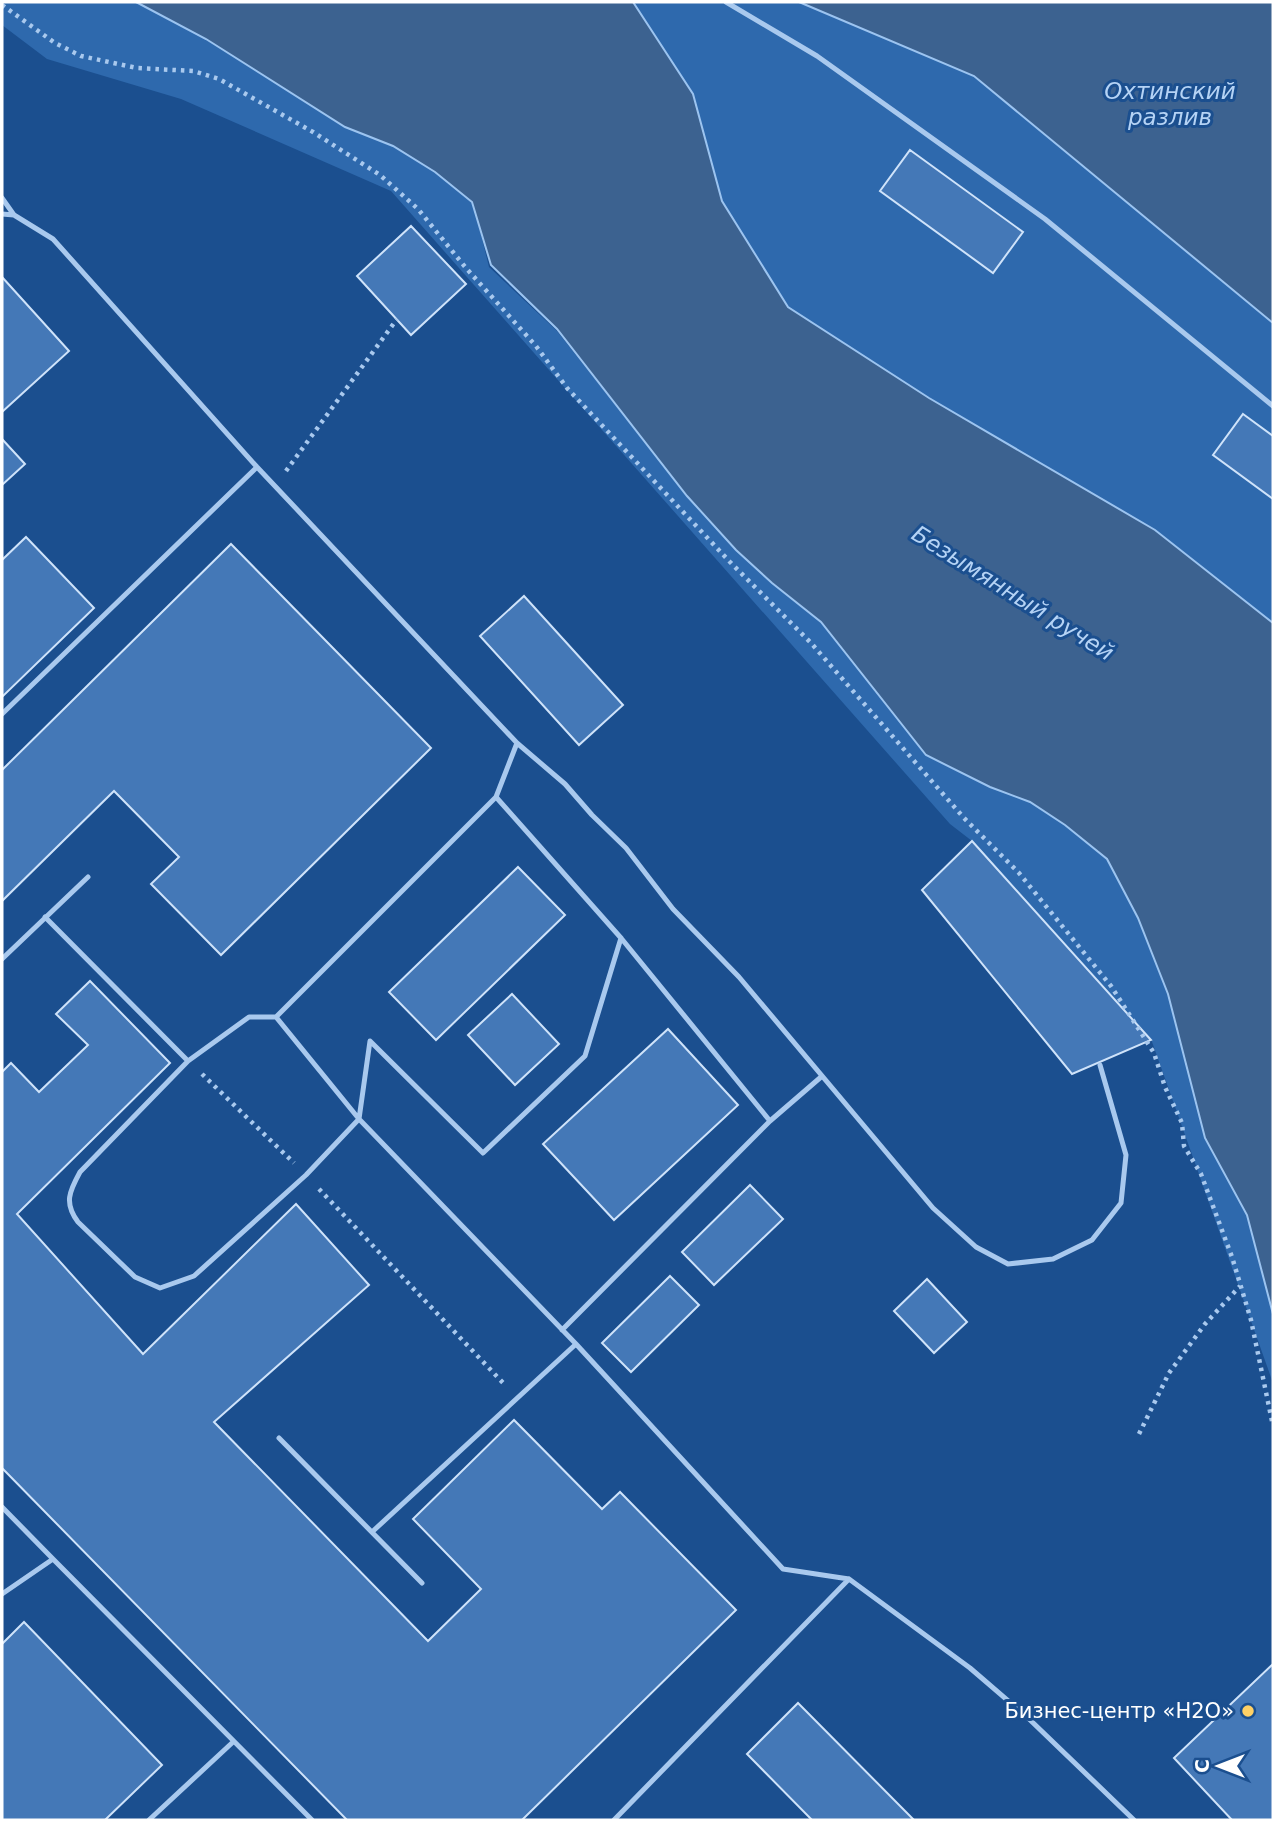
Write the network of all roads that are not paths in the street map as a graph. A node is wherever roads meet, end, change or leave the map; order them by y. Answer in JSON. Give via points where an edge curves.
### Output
{"nodes":[{"id":1,"x":726,"y":2,"type":"edge"},
{"id":2,"x":2,"y":198,"type":"edge"},
{"id":3,"x":2,"y":214,"type":"edge"},
{"id":4,"x":13,"y":215,"type":"junction"},
{"id":5,"x":1273,"y":406,"type":"edge"},
{"id":6,"x":257,"y":467,"type":"junction"},
{"id":7,"x":2,"y":714,"type":"edge"},
{"id":8,"x":517,"y":743,"type":"junction"},
{"id":9,"x":496,"y":797,"type":"junction"},
{"id":10,"x":88,"y":877,"type":"dead end"},
{"id":11,"x":45,"y":917,"type":"junction"},
{"id":12,"x":621,"y":938,"type":"junction"},
{"id":13,"x":2,"y":959,"type":"edge"},
{"id":14,"x":276,"y":1017,"type":"junction"},
{"id":15,"x":188,"y":1061,"type":"junction"},
{"id":16,"x":1100,"y":1065,"type":"dead end"},
{"id":17,"x":821,"y":1077,"type":"junction"},
{"id":18,"x":359,"y":1119,"type":"junction"},
{"id":19,"x":770,"y":1121,"type":"junction"},
{"id":20,"x":562,"y":1329,"type":"junction"},
{"id":21,"x":576,"y":1343,"type":"junction"},
{"id":22,"x":279,"y":1438,"type":"dead end"},
{"id":23,"x":2,"y":1507,"type":"edge"},
{"id":24,"x":372,"y":1532,"type":"junction"},
{"id":25,"x":53,"y":1559,"type":"junction"},
{"id":26,"x":849,"y":1579,"type":"junction"},
{"id":27,"x":422,"y":1583,"type":"dead end"},
{"id":28,"x":2,"y":1594,"type":"edge"},
{"id":29,"x":233,"y":1742,"type":"junction"},
{"id":30,"x":149,"y":1820,"type":"edge"},
{"id":31,"x":312,"y":1820,"type":"edge"},
{"id":32,"x":614,"y":1820,"type":"edge"},
{"id":33,"x":1134,"y":1820,"type":"edge"}],
"edges":[{"from":1,"to":5,"type":"lane","via":[[817,56],[1045,219]]},
{"from":2,"to":4,"type":"lane"},
{"from":3,"to":4,"type":"lane"},
{"from":4,"to":6,"type":"lane","via":[[53,239]]},
{"from":6,"to":7,"type":"lane"},
{"from":6,"to":8,"type":"lane"},
{"from":8,"to":9,"type":"lane"},
{"from":8,"to":17,"type":"lane","via":[[565,784],[626,848],[673,909],[739,977]]},
{"from":9,"to":12,"type":"lane"},
{"from":9,"to":14,"type":"lane"},
{"from":10,"to":11,"type":"lane"},
{"from":11,"to":13,"type":"lane"},
{"from":11,"to":15,"type":"lane"},
{"from":12,"to":18,"type":"lane","via":[[585,1056],[483,1153],[370,1041]]},
{"from":12,"to":19,"type":"lane"},
{"from":14,"to":15,"type":"lane","via":[[250,1017]]},
{"from":14,"to":18,"type":"lane"},
{"from":15,"to":18,"type":"lane","via":[[80,1172],[69,1199],[78,1222],[135,1278],[160,1288],[194,1276],[306,1175]]},
{"from":16,"to":17,"type":"lane","via":[[1126,1155],[1121,1203],[1093,1240],[1053,1259],[1008,1264],[976,1247],[933,1208]]},
{"from":17,"to":19,"type":"lane"},
{"from":18,"to":20,"type":"lane"},
{"from":19,"to":20,"type":"lane"},
{"from":20,"to":21,"type":"lane"},
{"from":21,"to":24,"type":"lane"},
{"from":21,"to":26,"type":"lane","via":[[783,1569]]},
{"from":22,"to":24,"type":"lane"},
{"from":23,"to":25,"type":"lane"},
{"from":24,"to":27,"type":"lane"},
{"from":25,"to":28,"type":"lane"},
{"from":25,"to":29,"type":"lane"},
{"from":26,"to":32,"type":"lane"},
{"from":26,"to":33,"type":"lane","via":[[970,1668]]},
{"from":29,"to":30,"type":"lane"},
{"from":29,"to":31,"type":"lane"}]}
